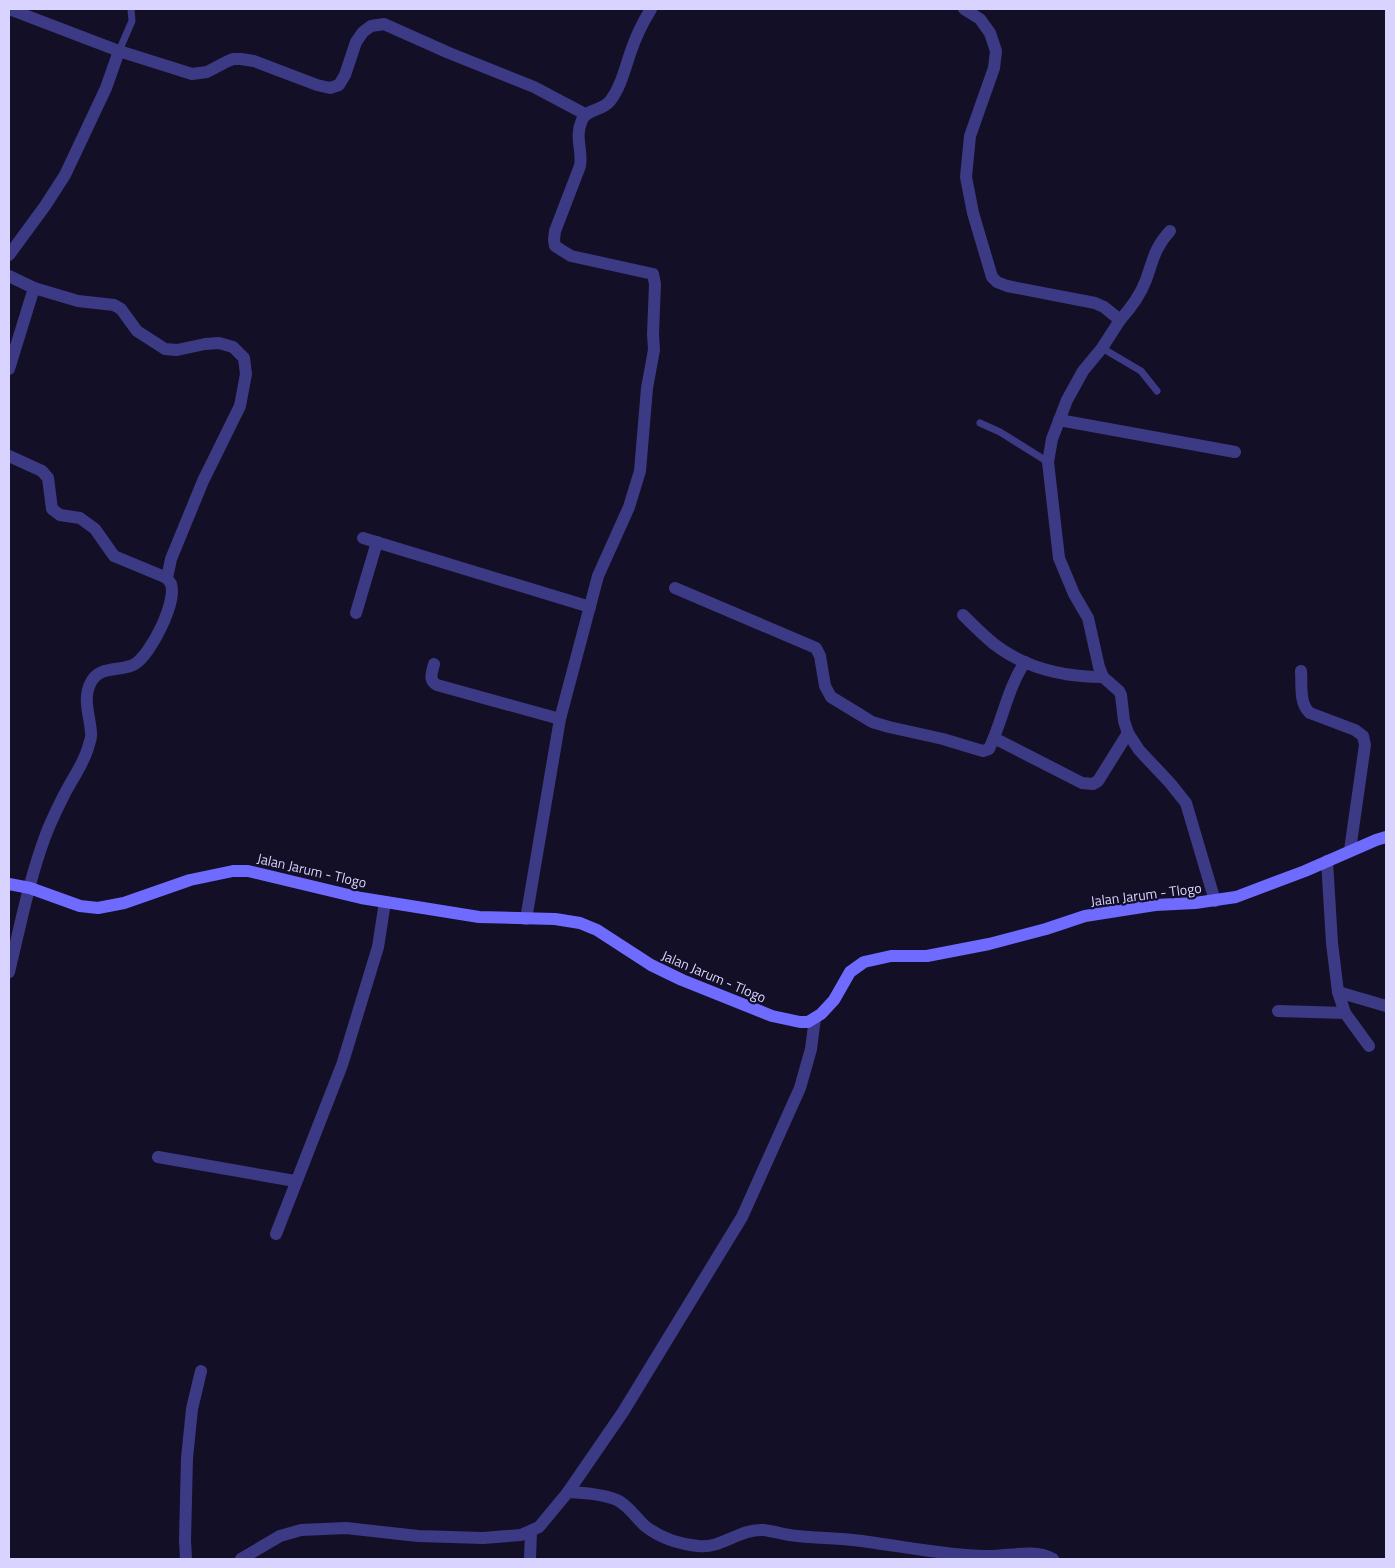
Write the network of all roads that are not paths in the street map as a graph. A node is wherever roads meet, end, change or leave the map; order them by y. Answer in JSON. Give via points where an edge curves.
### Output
{"nodes":[{"id":1,"x":9,"y":9,"type":"edge"},
{"id":2,"x":131,"y":9,"type":"edge"},
{"id":3,"x":651,"y":9,"type":"edge"},
{"id":4,"x":964,"y":9,"type":"edge"},
{"id":5,"x":119,"y":51,"type":"junction"},
{"id":6,"x":585,"y":114,"type":"junction"},
{"id":7,"x":1170,"y":231,"type":"dead end"},
{"id":8,"x":9,"y":255,"type":"edge"},
{"id":9,"x":9,"y":276,"type":"edge"},
{"id":10,"x":34,"y":288,"type":"junction"},
{"id":11,"x":1120,"y":320,"type":"junction"},
{"id":12,"x":1102,"y":348,"type":"junction"},
{"id":13,"x":9,"y":369,"type":"edge"},
{"id":14,"x":1157,"y":391,"type":"dead end"},
{"id":15,"x":1059,"y":420,"type":"junction"},
{"id":16,"x":980,"y":423,"type":"dead end"},
{"id":17,"x":1235,"y":452,"type":"dead end"},
{"id":18,"x":9,"y":456,"type":"edge"},
{"id":19,"x":1048,"y":462,"type":"junction"},
{"id":20,"x":362,"y":538,"type":"dead end"},
{"id":21,"x":376,"y":542,"type":"junction"},
{"id":22,"x":167,"y":578,"type":"junction"},
{"id":23,"x":675,"y":588,"type":"dead end"},
{"id":24,"x":590,"y":607,"type":"junction"},
{"id":25,"x":356,"y":613,"type":"dead end"},
{"id":26,"x":963,"y":615,"type":"dead end"},
{"id":27,"x":1026,"y":662,"type":"junction"},
{"id":28,"x":434,"y":664,"type":"dead end"},
{"id":29,"x":1301,"y":671,"type":"dead end"},
{"id":30,"x":1103,"y":678,"type":"junction"},
{"id":31,"x":560,"y":719,"type":"junction"},
{"id":32,"x":1128,"y":733,"type":"junction"},
{"id":33,"x":994,"y":738,"type":"junction"},
{"id":34,"x":1386,"y":837,"type":"edge"},
{"id":35,"x":1350,"y":850,"type":"junction"},
{"id":36,"x":1327,"y":861,"type":"junction"},
{"id":37,"x":9,"y":884,"type":"edge"},
{"id":38,"x":30,"y":888,"type":"junction"},
{"id":39,"x":1215,"y":901,"type":"junction"},
{"id":40,"x":385,"y":902,"type":"junction"},
{"id":41,"x":526,"y":919,"type":"junction"},
{"id":42,"x":9,"y":972,"type":"edge"},
{"id":43,"x":1338,"y":992,"type":"junction"},
{"id":44,"x":1386,"y":1006,"type":"edge"},
{"id":45,"x":1278,"y":1011,"type":"dead end"},
{"id":46,"x":1345,"y":1013,"type":"junction"},
{"id":47,"x":815,"y":1018,"type":"junction"},
{"id":48,"x":1369,"y":1046,"type":"dead end"},
{"id":49,"x":158,"y":1157,"type":"dead end"},
{"id":50,"x":295,"y":1181,"type":"junction"},
{"id":51,"x":276,"y":1234,"type":"dead end"},
{"id":52,"x":201,"y":1371,"type":"dead end"},
{"id":53,"x":568,"y":1492,"type":"junction"},
{"id":54,"x":531,"y":1531,"type":"junction"},
{"id":55,"x":985,"y":1558,"type":"edge"},
{"id":56,"x":186,"y":1559,"type":"edge"},
{"id":57,"x":241,"y":1559,"type":"edge"},
{"id":58,"x":530,"y":1559,"type":"edge"},
{"id":59,"x":1053,"y":1559,"type":"edge"}],
"edges":[{"from":1,"to":5,"type":"street"},
{"from":2,"to":5,"type":"lane","via":[[132,20]]},
{"from":3,"to":6,"type":"street","via":[[612,98],[606,106]]},
{"from":4,"to":11,"type":"street","via":[[980,19],[990,33],[996,51],[994,68],[970,136],[966,177],[992,277],[997,282],[1021,289],[1095,303]]},
{"from":5,"to":6,"type":"street","via":[[197,74],[233,59],[241,59],[330,88],[339,85],[345,76],[356,42],[363,32],[371,26],[384,24],[526,83]]},
{"from":5,"to":8,"type":"street","via":[[65,175]]},
{"from":6,"to":24,"type":"street","via":[[578,133],[580,166],[555,231],[555,246],[571,256],[648,272],[653,274],[655,284],[654,350],[647,388],[640,472],[598,576]]},
{"from":7,"to":11,"type":"street","via":[[1156,248],[1138,296]]},
{"from":9,"to":10,"type":"street"},
{"from":10,"to":13,"type":"street"},
{"from":10,"to":22,"type":"street","via":[[78,301],[114,305],[137,330],[165,349],[219,343],[233,347],[244,358],[246,374],[240,406],[202,481],[171,559]]},
{"from":11,"to":12,"type":"street"},
{"from":12,"to":14,"type":"lane","via":[[1141,371]]},
{"from":12,"to":15,"type":"street","via":[[1083,371]]},
{"from":15,"to":17,"type":"street"},
{"from":15,"to":19,"type":"street"},
{"from":16,"to":19,"type":"lane"},
{"from":18,"to":22,"type":"street","via":[[42,471],[48,478],[52,509],[60,516],[80,518],[95,529],[114,556]]},
{"from":19,"to":30,"type":"street","via":[[1059,558],[1088,618]]},
{"from":20,"to":21,"type":"street"},
{"from":21,"to":24,"type":"street"},
{"from":21,"to":25,"type":"street"},
{"from":22,"to":38,"type":"street","via":[[172,585],[171,598],[162,627],[146,655],[134,665],[104,671],[93,678],[87,689],[92,735],[83,762],[45,836]]},
{"from":23,"to":33,"type":"street","via":[[816,648],[825,686],[831,697],[872,722],[983,751],[989,748]]},
{"from":24,"to":31,"type":"street"},
{"from":26,"to":27,"type":"street","via":[[995,645]]},
{"from":27,"to":30,"type":"street","via":[[1054,672]]},
{"from":27,"to":33,"type":"street","via":[[1009,694]]},
{"from":28,"to":31,"type":"street","via":[[431,678],[437,685]]},
{"from":29,"to":35,"type":"street","via":[[1304,708],[1310,714],[1363,736],[1365,745]]},
{"from":30,"to":32,"type":"street","via":[[1121,696]]},
{"from":31,"to":41,"type":"street"},
{"from":32,"to":33,"type":"street","via":[[1093,784],[1082,783]]},
{"from":32,"to":39,"type":"street","via":[[1186,803]]},
{"from":34,"to":35,"type":"street","name":"Jalan Jarum - Tlogo"},
{"from":35,"to":36,"type":"street","name":"Jalan Jarum - Tlogo"},
{"from":36,"to":39,"type":"street","name":"Jalan Jarum - Tlogo","via":[[1236,897]]},
{"from":36,"to":43,"type":"street"},
{"from":37,"to":38,"type":"street","name":"Jalan Jarum - Tlogo"},
{"from":38,"to":40,"type":"street","name":"Jalan Jarum - Tlogo","via":[[80,906],[98,908],[124,903],[190,880],[248,870],[322,890]]},
{"from":38,"to":42,"type":"street"},
{"from":39,"to":47,"type":"street","name":"Jalan Jarum - Tlogo","via":[[1155,905],[1085,916],[1046,930],[989,944],[927,956],[891,956],[864,962],[850,972],[834,1000]]},
{"from":40,"to":41,"type":"street","name":"Jalan Jarum - Tlogo","via":[[479,917]]},
{"from":40,"to":50,"type":"street","via":[[378,947],[342,1065]]},
{"from":41,"to":47,"type":"street","name":"Jalan Jarum - Tlogo","via":[[561,920],[590,926],[651,966],[682,980],[772,1016],[800,1022]]},
{"from":43,"to":44,"type":"street"},
{"from":43,"to":46,"type":"street"},
{"from":45,"to":46,"type":"street"},
{"from":46,"to":48,"type":"street"},
{"from":47,"to":53,"type":"street","via":[[811,1049],[800,1088],[742,1216],[623,1412]]},
{"from":49,"to":50,"type":"street"},
{"from":50,"to":51,"type":"street"},
{"from":52,"to":56,"type":"street","via":[[192,1409],[187,1458]]},
{"from":53,"to":54,"type":"street"},
{"from":53,"to":55,"type":"street","via":[[594,1494],[618,1501],[644,1525],[668,1539],[697,1546],[711,1546],[750,1531],[764,1530]]},
{"from":54,"to":57,"type":"street","via":[[516,1536],[484,1538],[418,1536],[346,1528],[301,1530],[280,1536]]},
{"from":54,"to":58,"type":"street"},
{"from":55,"to":59,"type":"street","via":[[1027,1554]]}]}
